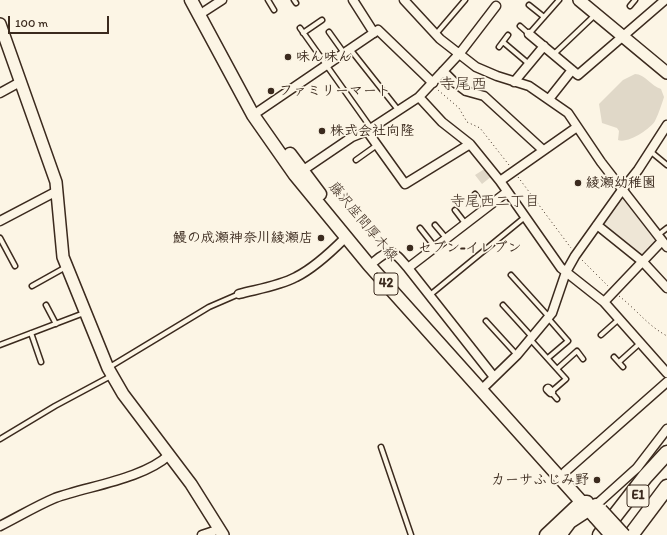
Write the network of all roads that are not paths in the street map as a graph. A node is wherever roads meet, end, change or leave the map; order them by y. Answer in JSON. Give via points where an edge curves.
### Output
{"nodes":[{"id":1,"x":191,"y":0,"type":"edge"},
{"id":2,"x":199,"y":0,"type":"edge"},
{"id":3,"x":222,"y":0,"type":"edge"},
{"id":4,"x":268,"y":0,"type":"edge"},
{"id":5,"x":352,"y":0,"type":"edge"},
{"id":6,"x":404,"y":0,"type":"edge"},
{"id":7,"x":465,"y":0,"type":"edge"},
{"id":8,"x":559,"y":0,"type":"edge"},
{"id":9,"x":579,"y":0,"type":"edge"},
{"id":10,"x":635,"y":0,"type":"edge"},
{"id":11,"x":664,"y":0,"type":"edge"},
{"id":12,"x":529,"y":5,"type":"dead end"},
{"id":13,"x":496,"y":6,"type":"dead end"},
{"id":14,"x":630,"y":6,"type":"dead end"},
{"id":15,"x":274,"y":10,"type":"dead end"},
{"id":16,"x":205,"y":11,"type":"junction"},
{"id":17,"x":596,"y":14,"type":"junction"},
{"id":18,"x":544,"y":17,"type":"junction"},
{"id":19,"x":322,"y":20,"type":"dead end"},
{"id":20,"x":0,"y":24,"type":"edge"},
{"id":21,"x":520,"y":26,"type":"dead end"},
{"id":22,"x":300,"y":28,"type":"dead end"},
{"id":23,"x":330,"y":32,"type":"dead end"},
{"id":24,"x":374,"y":32,"type":"junction"},
{"id":25,"x":303,"y":33,"type":"junction"},
{"id":26,"x":436,"y":34,"type":"junction"},
{"id":27,"x":529,"y":34,"type":"junction"},
{"id":28,"x":508,"y":35,"type":"dead end"},
{"id":29,"x":622,"y":36,"type":"junction"},
{"id":30,"x":503,"y":42,"type":"junction"},
{"id":31,"x":544,"y":46,"type":"junction"},
{"id":32,"x":499,"y":47,"type":"dead end"},
{"id":33,"x":347,"y":51,"type":"junction"},
{"id":34,"x":460,"y":53,"type":"junction"},
{"id":35,"x":554,"y":54,"type":"junction"},
{"id":36,"x":529,"y":64,"type":"junction"},
{"id":37,"x":325,"y":66,"type":"junction"},
{"id":38,"x":572,"y":70,"type":"junction"},
{"id":39,"x":443,"y":71,"type":"junction"},
{"id":40,"x":667,"y":73,"type":"edge"},
{"id":41,"x":20,"y":82,"type":"junction"},
{"id":42,"x":514,"y":82,"type":"junction"},
{"id":43,"x":433,"y":83,"type":"junction"},
{"id":44,"x":0,"y":93,"type":"edge"},
{"id":45,"x":420,"y":97,"type":"junction"},
{"id":46,"x":549,"y":99,"type":"junction"},
{"id":47,"x":259,"y":111,"type":"junction"},
{"id":48,"x":399,"y":112,"type":"junction"},
{"id":49,"x":667,"y":125,"type":"edge"},
{"id":50,"x":577,"y":127,"type":"junction"},
{"id":51,"x":369,"y":129,"type":"junction"},
{"id":52,"x":470,"y":144,"type":"junction"},
{"id":53,"x":377,"y":146,"type":"junction"},
{"id":54,"x":543,"y":150,"type":"junction"},
{"id":55,"x":650,"y":151,"type":"junction"},
{"id":56,"x":356,"y":160,"type":"dead end"},
{"id":57,"x":667,"y":165,"type":"edge"},
{"id":58,"x":298,"y":173,"type":"junction"},
{"id":59,"x":500,"y":181,"type":"junction"},
{"id":60,"x":622,"y":190,"type":"junction"},
{"id":61,"x":57,"y":191,"type":"junction"},
{"id":62,"x":507,"y":192,"type":"junction"},
{"id":63,"x":475,"y":194,"type":"dead end"},
{"id":64,"x":485,"y":208,"type":"junction"},
{"id":65,"x":455,"y":210,"type":"dead end"},
{"id":66,"x":525,"y":217,"type":"junction"},
{"id":67,"x":0,"y":221,"type":"edge"},
{"id":68,"x":465,"y":223,"type":"junction"},
{"id":69,"x":435,"y":225,"type":"dead end"},
{"id":70,"x":597,"y":225,"type":"junction"},
{"id":71,"x":420,"y":228,"type":"dead end"},
{"id":72,"x":667,"y":228,"type":"edge"},
{"id":73,"x":0,"y":238,"type":"edge"},
{"id":74,"x":345,"y":238,"type":"junction"},
{"id":75,"x":446,"y":238,"type":"junction"},
{"id":76,"x":663,"y":241,"type":"edge"},
{"id":77,"x":434,"y":247,"type":"junction"},
{"id":78,"x":375,"y":261,"type":"junction"},
{"id":79,"x":642,"y":262,"type":"junction"},
{"id":80,"x":15,"y":266,"type":"dead end"},
{"id":81,"x":67,"y":267,"type":"junction"},
{"id":82,"x":408,"y":268,"type":"junction"},
{"id":83,"x":566,"y":272,"type":"junction"},
{"id":84,"x":511,"y":275,"type":"dead end"},
{"id":85,"x":32,"y":286,"type":"dead end"},
{"id":86,"x":667,"y":288,"type":"edge"},
{"id":87,"x":239,"y":294,"type":"joint"},
{"id":88,"x":430,"y":295,"type":"junction"},
{"id":89,"x":604,"y":302,"type":"junction"},
{"id":90,"x":503,"y":305,"type":"dead end"},
{"id":91,"x":46,"y":306,"type":"dead end"},
{"id":92,"x":86,"y":313,"type":"junction"},
{"id":93,"x":548,"y":318,"type":"junction"},
{"id":94,"x":619,"y":319,"type":"junction"},
{"id":95,"x":486,"y":321,"type":"dead end"},
{"id":96,"x":56,"y":324,"type":"junction"},
{"id":97,"x":31,"y":333,"type":"junction"},
{"id":98,"x":600,"y":335,"type":"dead end"},
{"id":99,"x":531,"y":338,"type":"junction"},
{"id":100,"x":640,"y":344,"type":"junction"},
{"id":101,"x":0,"y":345,"type":"edge"},
{"id":102,"x":517,"y":355,"type":"junction"},
{"id":103,"x":614,"y":357,"type":"dead end"},
{"id":104,"x":548,"y":358,"type":"junction"},
{"id":105,"x":583,"y":359,"type":"dead end"},
{"id":106,"x":41,"y":362,"type":"dead end"},
{"id":107,"x":619,"y":362,"type":"junction"},
{"id":108,"x":623,"y":367,"type":"dead end"},
{"id":109,"x":557,"y":369,"type":"junction"},
{"id":110,"x":110,"y":372,"type":"junction"},
{"id":111,"x":667,"y":373,"type":"edge"},
{"id":112,"x":667,"y":382,"type":"edge"},
{"id":113,"x":487,"y":384,"type":"junction"},
{"id":114,"x":557,"y":399,"type":"dead end"},
{"id":115,"x":667,"y":430,"type":"edge"},
{"id":116,"x":0,"y":439,"type":"edge"},
{"id":117,"x":381,"y":447,"type":"dead end"},
{"id":118,"x":667,"y":453,"type":"edge"},
{"id":119,"x":169,"y":455,"type":"junction"},
{"id":120,"x":667,"y":457,"type":"edge"},
{"id":121,"x":565,"y":472,"type":"junction"},
{"id":122,"x":667,"y":487,"type":"edge"},
{"id":123,"x":667,"y":491,"type":"edge"},
{"id":124,"x":592,"y":508,"type":"junction"},
{"id":125,"x":0,"y":526,"type":"edge"},
{"id":126,"x":221,"y":532,"type":"edge"},
{"id":127,"x":202,"y":535,"type":"edge"},
{"id":128,"x":410,"y":535,"type":"edge"},
{"id":129,"x":546,"y":535,"type":"edge"},
{"id":130,"x":561,"y":535,"type":"edge"},
{"id":131,"x":600,"y":535,"type":"edge"},
{"id":132,"x":610,"y":535,"type":"edge"},
{"id":133,"x":624,"y":535,"type":"edge"},
{"id":134,"x":631,"y":535,"type":"edge"},
{"id":135,"x":638,"y":535,"type":"edge"}],
"edges":[{"from":1,"to":58,"type":"main road","name":"藤沢座間厚木線","number":"42","via":[[253,115]]},
{"from":2,"to":16,"type":"main road","name":"藤沢座間厚木線","number":"42"},
{"from":3,"to":16,"type":"street"},
{"from":4,"to":15,"type":"lane"},
{"from":5,"to":24,"type":"street"},
{"from":6,"to":26,"type":"street"},
{"from":7,"to":26,"type":"lane"},
{"from":8,"to":18,"type":"lane"},
{"from":9,"to":17,"type":"street"},
{"from":10,"to":14,"type":"lane"},
{"from":11,"to":29,"type":"street"},
{"from":12,"to":18,"type":"lane"},
{"from":13,"to":34,"type":"street"},
{"from":16,"to":47,"type":"main road","name":"藤沢座間厚木線","number":"42"},
{"from":17,"to":29,"type":"street"},
{"from":17,"to":35,"type":"lane"},
{"from":18,"to":27,"type":"lane"},
{"from":19,"to":25,"type":"lane"},
{"from":20,"to":41,"type":"street"},
{"from":21,"to":27,"type":"lane"},
{"from":22,"to":25,"type":"lane"},
{"from":23,"to":33,"type":"lane"},
{"from":24,"to":33,"type":"street"},
{"from":24,"to":43,"type":"street","via":[[378,30]]},
{"from":25,"to":37,"type":"lane"},
{"from":26,"to":34,"type":"street"},
{"from":27,"to":31,"type":"street"},
{"from":28,"to":30,"type":"lane"},
{"from":29,"to":38,"type":"street","via":[[578,75]]},
{"from":29,"to":40,"type":"street"},
{"from":30,"to":32,"type":"lane"},
{"from":30,"to":36,"type":"lane"},
{"from":31,"to":35,"type":"street"},
{"from":31,"to":36,"type":"street"},
{"from":33,"to":37,"type":"street"},
{"from":33,"to":48,"type":"lane"},
{"from":34,"to":39,"type":"street"},
{"from":34,"to":42,"type":"street","via":[[476,67]]},
{"from":35,"to":38,"type":"street"},
{"from":36,"to":42,"type":"street"},
{"from":37,"to":47,"type":"street"},
{"from":37,"to":51,"type":"lane"},
{"from":38,"to":46,"type":"street"},
{"from":39,"to":43,"type":"street"},
{"from":39,"to":54,"type":"street","via":[[466,91],[484,96]]},
{"from":41,"to":44,"type":"street"},
{"from":41,"to":61,"type":"street"},
{"from":42,"to":46,"type":"street","via":[[529,86]]},
{"from":43,"to":45,"type":"street"},
{"from":45,"to":48,"type":"street"},
{"from":45,"to":52,"type":"street","via":[[442,122]]},
{"from":46,"to":50,"type":"street","via":[[568,113]]},
{"from":47,"to":58,"type":"main road","name":"藤沢座間厚木線","number":"42"},
{"from":48,"to":51,"type":"street"},
{"from":49,"to":55,"type":"street"},
{"from":50,"to":54,"type":"street"},
{"from":50,"to":60,"type":"street"},
{"from":51,"to":53,"type":"street"},
{"from":51,"to":58,"type":"street","via":[[352,137]]},
{"from":52,"to":53,"type":"street","via":[[406,184]]},
{"from":52,"to":59,"type":"street"},
{"from":53,"to":56,"type":"lane"},
{"from":54,"to":59,"type":"street"},
{"from":55,"to":57,"type":"lane"},
{"from":55,"to":60,"type":"street"},
{"from":58,"to":74,"type":"main road","name":"藤沢座間厚木線","number":"42"},
{"from":58,"to":78,"type":"main road","name":"藤沢座間厚木線","number":"42"},
{"from":59,"to":62,"type":"street"},
{"from":60,"to":70,"type":"street"},
{"from":60,"to":76,"type":"street"},
{"from":61,"to":67,"type":"street"},
{"from":61,"to":81,"type":"street","via":[[61,246]]},
{"from":62,"to":64,"type":"street"},
{"from":62,"to":66,"type":"street"},
{"from":63,"to":64,"type":"lane"},
{"from":64,"to":68,"type":"street"},
{"from":65,"to":68,"type":"lane"},
{"from":66,"to":83,"type":"street"},
{"from":66,"to":88,"type":"lane"},
{"from":68,"to":75,"type":"street"},
{"from":69,"to":75,"type":"lane"},
{"from":70,"to":79,"type":"street"},
{"from":70,"to":83,"type":"street"},
{"from":71,"to":77,"type":"lane"},
{"from":72,"to":76,"type":"lane"},
{"from":73,"to":80,"type":"lane"},
{"from":74,"to":87,"type":"street","via":[[296,277]]},
{"from":74,"to":113,"type":"main road","name":"藤沢座間厚木線","number":"42"},
{"from":75,"to":77,"type":"street"},
{"from":76,"to":79,"type":"street"},
{"from":77,"to":82,"type":"street"},
{"from":78,"to":82,"type":"street","via":[[392,252]]},
{"from":78,"to":113,"type":"main road","name":"藤沢座間厚木線","number":"42"},
{"from":79,"to":86,"type":"street"},
{"from":79,"to":89,"type":"street"},
{"from":81,"to":85,"type":"lane"},
{"from":81,"to":92,"type":"street"},
{"from":82,"to":88,"type":"street"},
{"from":83,"to":89,"type":"street"},
{"from":83,"to":93,"type":"street","via":[[554,309]]},
{"from":84,"to":93,"type":"lane"},
{"from":87,"to":110,"type":"lane","via":[[214,304]]},
{"from":88,"to":113,"type":"street"},
{"from":89,"to":94,"type":"street"},
{"from":90,"to":99,"type":"lane"},
{"from":91,"to":96,"type":"lane"},
{"from":92,"to":96,"type":"lane"},
{"from":92,"to":110,"type":"street"},
{"from":93,"to":99,"type":"street"},
{"from":93,"to":104,"type":"lane","via":[[568,341]]},
{"from":94,"to":98,"type":"lane"},
{"from":94,"to":100,"type":"street"},
{"from":95,"to":102,"type":"lane"},
{"from":96,"to":97,"type":"lane"},
{"from":97,"to":101,"type":"lane"},
{"from":97,"to":106,"type":"lane"},
{"from":99,"to":102,"type":"street"},
{"from":99,"to":104,"type":"lane"},
{"from":100,"to":107,"type":"lane"},
{"from":100,"to":111,"type":"street"},
{"from":102,"to":113,"type":"street"},
{"from":103,"to":107,"type":"lane"},
{"from":104,"to":109,"type":"lane"},
{"from":105,"to":109,"type":"lane","via":[[577,351]]},
{"from":107,"to":108,"type":"lane"},
{"from":109,"to":114,"type":"lane","via":[[566,379],[549,391]]},
{"from":110,"to":116,"type":"lane"},
{"from":110,"to":119,"type":"street","via":[[126,399]]},
{"from":112,"to":121,"type":"street"},
{"from":113,"to":121,"type":"main road","name":"藤沢座間厚木線","number":"42"},
{"from":113,"to":124,"type":"main road","name":"藤沢座間厚木線","number":"42"},
{"from":115,"to":124,"type":"street","via":[[642,463]]},
{"from":117,"to":128,"type":"lane"},
{"from":118,"to":131,"type":"highway"},
{"from":119,"to":125,"type":"street","via":[[160,463],[118,480],[55,498]]},
{"from":119,"to":126,"type":"street","via":[[191,484]]},
{"from":120,"to":132,"type":"highway","number":"E1"},
{"from":121,"to":124,"type":"main road","name":"藤沢座間厚木線","number":"42"},
{"from":122,"to":134,"type":"highway","number":"E1"},
{"from":123,"to":135,"type":"highway"},
{"from":124,"to":129,"type":"main road"},
{"from":124,"to":130,"type":"main road","via":[[570,522]]},
{"from":124,"to":132,"type":"main road","number":"42","bridge":true},
{"from":124,"to":133,"type":"main road","number":"42","bridge":true},
{"from":126,"to":127,"type":"street"}]}
